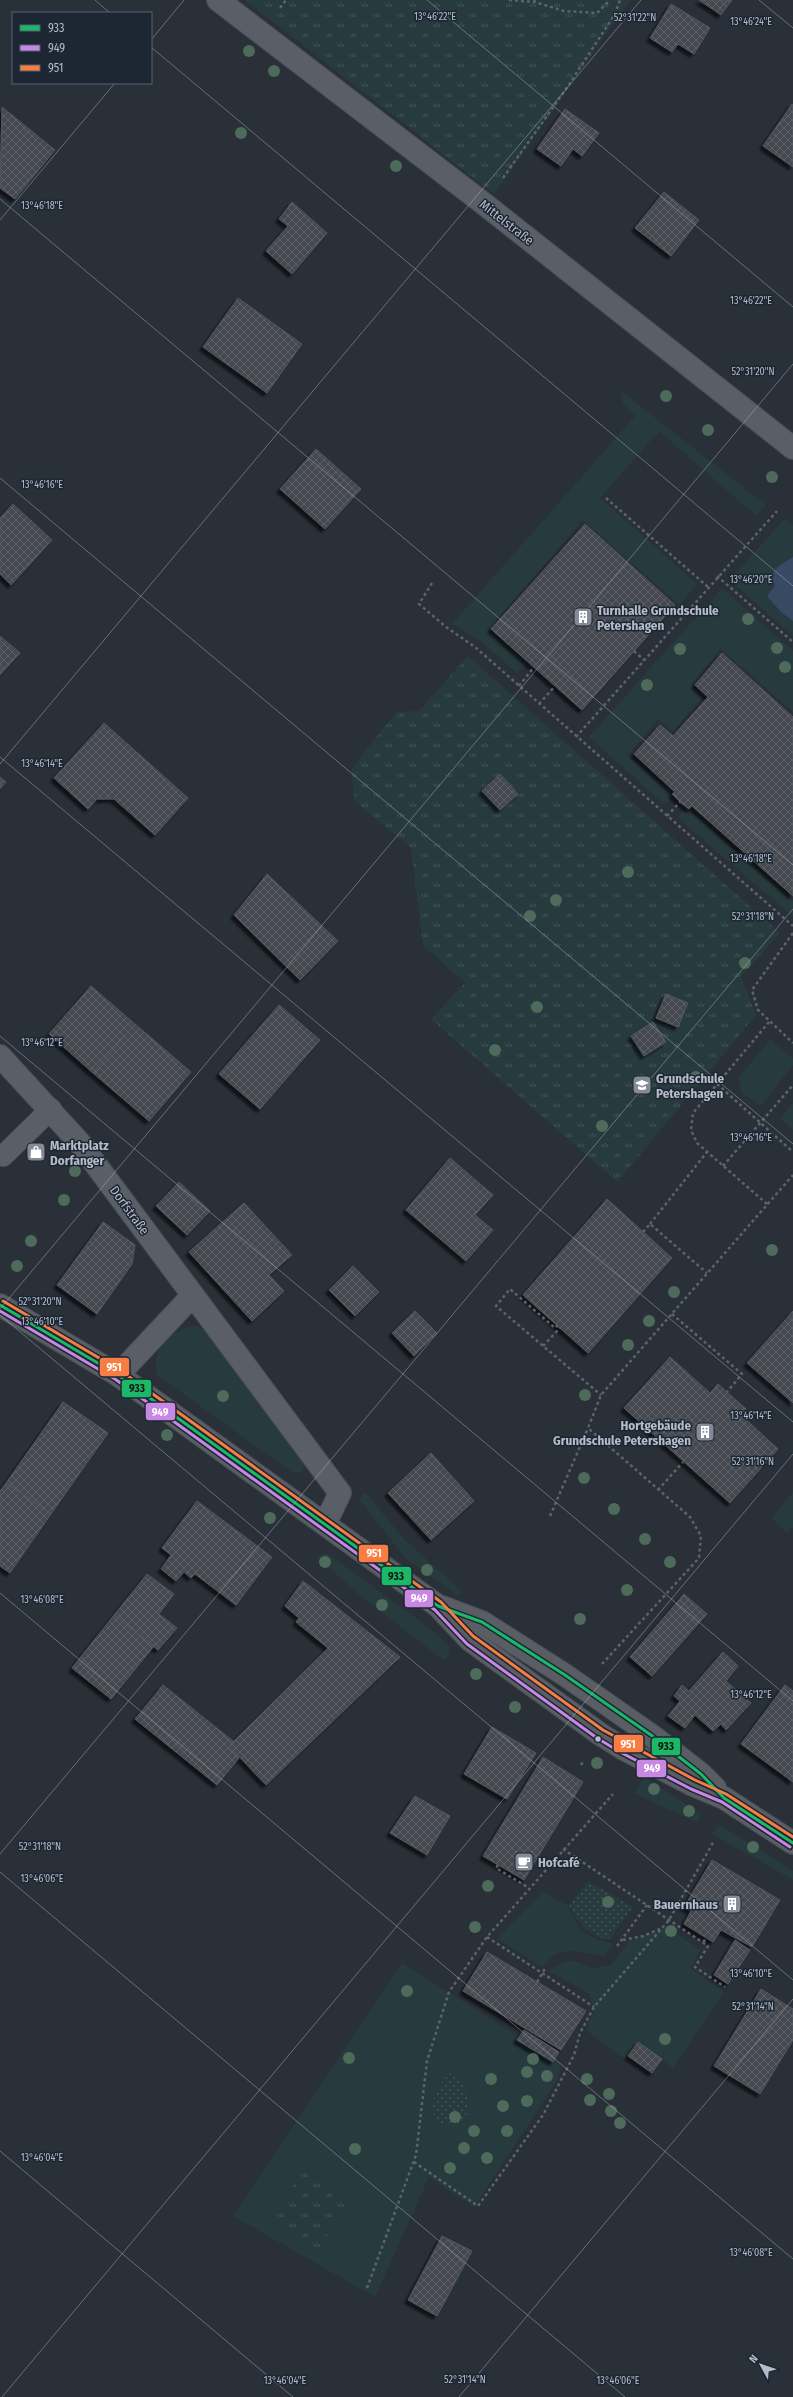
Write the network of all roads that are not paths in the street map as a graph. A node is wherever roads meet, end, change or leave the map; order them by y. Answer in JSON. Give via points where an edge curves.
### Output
{"nodes":[{"id":1,"x":218,"y":0,"type":"edge"},
{"id":2,"x":793,"y":448,"type":"edge"},
{"id":3,"x":0,"y":1056,"type":"edge"},
{"id":4,"x":51,"y":1109,"type":"junction"},
{"id":5,"x":3,"y":1156,"type":"dead end"},
{"id":6,"x":193,"y":1295,"type":"junction"},
{"id":7,"x":0,"y":1305,"type":"edge"},
{"id":8,"x":118,"y":1375,"type":"junction"},
{"id":9,"x":325,"y":1524,"type":"junction"},
{"id":10,"x":438,"y":1606,"type":"junction"},
{"id":11,"x":724,"y":1798,"type":"junction"},
{"id":12,"x":793,"y":1843,"type":"edge"}],
"edges":[{"from":1,"to":2,"type":"street","name":"Mittelstraße","via":[[483,203]]},
{"from":3,"to":4,"type":"street","name":"Dorfstraße"},
{"from":4,"to":5,"type":"lane"},
{"from":4,"to":6,"type":"street","name":"Dorfstraße","via":[[101,1170]]},
{"from":6,"to":8,"type":"street"},
{"from":6,"to":9,"type":"street","name":"Dorfstraße","via":[[340,1493]]},
{"from":7,"to":8,"type":"main road"},
{"from":8,"to":9,"type":"main road"},
{"from":9,"to":10,"type":"main road"},
{"from":10,"to":11,"type":"main road","via":[[482,1622],[565,1674],[651,1735],[701,1774]]},
{"from":10,"to":11,"type":"main road","via":[[470,1640],[600,1734],[674,1776]]},
{"from":11,"to":12,"type":"main road"}]}
